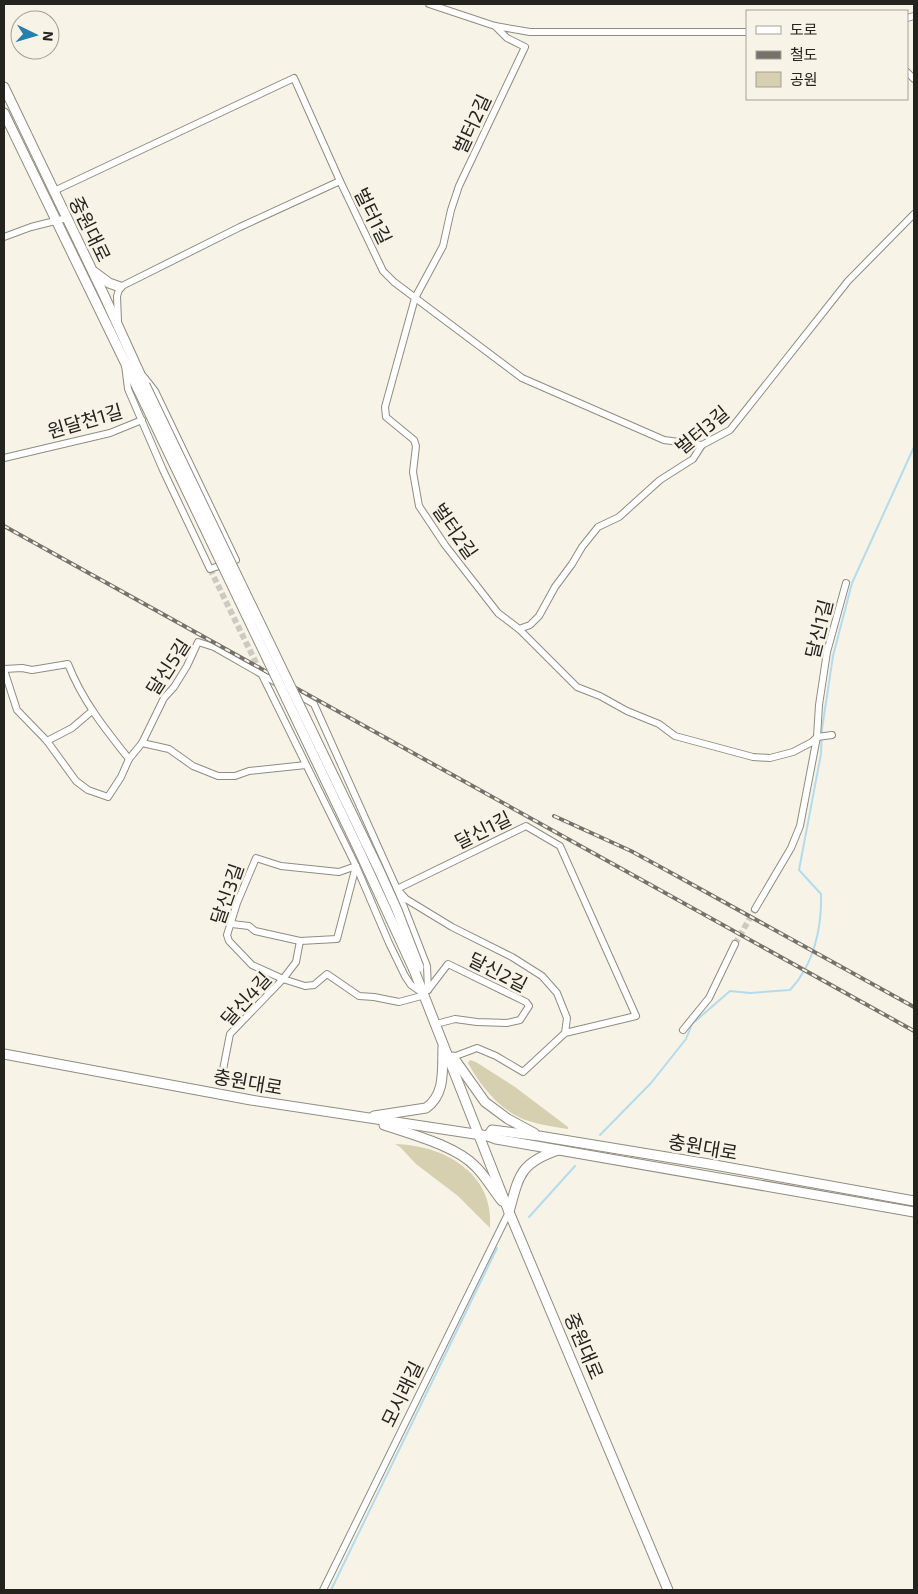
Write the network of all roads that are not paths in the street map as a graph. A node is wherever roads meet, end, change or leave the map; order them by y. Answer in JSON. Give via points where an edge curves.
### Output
{"nodes":[{"id":1,"x":429,"y":4,"type":"edge"},
{"id":2,"x":495,"y":26,"type":"junction"},
{"id":3,"x":744,"y":33,"type":"edge"},
{"id":4,"x":4,"y":87,"type":"edge"},
{"id":5,"x":4,"y":113,"type":"edge"},
{"id":6,"x":340,"y":181,"type":"junction"},
{"id":7,"x":54,"y":191,"type":"junction"},
{"id":8,"x":914,"y":214,"type":"edge"},
{"id":9,"x":67,"y":218,"type":"junction"},
{"id":10,"x":56,"y":221,"type":"junction"},
{"id":11,"x":4,"y":237,"type":"edge"},
{"id":12,"x":92,"y":271,"type":"junction"},
{"id":13,"x":120,"y":287,"type":"junction"},
{"id":14,"x":415,"y":298,"type":"junction"},
{"id":15,"x":118,"y":325,"type":"junction"},
{"id":16,"x":124,"y":359,"type":"junction"},
{"id":17,"x":136,"y":366,"type":"junction"},
{"id":18,"x":142,"y":387,"type":"junction"},
{"id":19,"x":142,"y":420,"type":"junction"},
{"id":20,"x":702,"y":445,"type":"junction"},
{"id":21,"x":4,"y":458,"type":"edge"},
{"id":22,"x":846,"y":583,"type":"dead end"},
{"id":23,"x":519,"y":629,"type":"junction"},
{"id":24,"x":4,"y":669,"type":"edge"},
{"id":25,"x":262,"y":676,"type":"junction"},
{"id":26,"x":92,"y":711,"type":"junction"},
{"id":27,"x":832,"y":735,"type":"dead end"},
{"id":28,"x":817,"y":737,"type":"junction"},
{"id":29,"x":47,"y":741,"type":"junction"},
{"id":30,"x":142,"y":743,"type":"junction"},
{"id":31,"x":129,"y":759,"type":"junction"},
{"id":32,"x":306,"y":765,"type":"junction"},
{"id":33,"x":356,"y":866,"type":"junction"},
{"id":34,"x":397,"y":889,"type":"junction"},
{"id":35,"x":755,"y":909,"type":"tunnel mouth"},
{"id":36,"x":232,"y":924,"type":"junction"},
{"id":37,"x":300,"y":941,"type":"junction"},
{"id":38,"x":735,"y":944,"type":"tunnel mouth"},
{"id":39,"x":284,"y":979,"type":"junction"},
{"id":40,"x":426,"y":992,"type":"junction"},
{"id":41,"x":440,"y":1023,"type":"junction"},
{"id":42,"x":682,"y":1030,"type":"dead end"},
{"id":43,"x":565,"y":1033,"type":"junction"},
{"id":44,"x":443,"y":1042,"type":"junction"},
{"id":45,"x":4,"y":1054,"type":"edge"},
{"id":46,"x":453,"y":1057,"type":"junction"},
{"id":47,"x":221,"y":1080,"type":"dead end"},
{"id":48,"x":472,"y":1114,"type":"junction"},
{"id":49,"x":363,"y":1118,"type":"junction"},
{"id":50,"x":478,"y":1134,"type":"junction"},
{"id":51,"x":488,"y":1136,"type":"junction"},
{"id":52,"x":538,"y":1136,"type":"junction"},
{"id":53,"x":558,"y":1150,"type":"junction"},
{"id":54,"x":914,"y":1201,"type":"edge"},
{"id":55,"x":509,"y":1212,"type":"junction"},
{"id":56,"x":914,"y":1212,"type":"edge"},
{"id":57,"x":323,"y":1590,"type":"edge"},
{"id":58,"x":668,"y":1590,"type":"edge"}],
"edges":[{"from":1,"to":2,"type":"street"},
{"from":2,"to":3,"type":"street","via":[[530,32]]},
{"from":2,"to":14,"type":"street","name":"벌터2길","via":[[507,38],[525,47],[459,186],[443,246]]},
{"from":4,"to":7,"type":"street","name":"중원대로"},
{"from":5,"to":10,"type":"street","name":"중원대로"},
{"from":6,"to":7,"type":"street","name":"벌터1길","via":[[294,78]]},
{"from":6,"to":13,"type":"street"},
{"from":6,"to":14,"type":"street","name":"벌터1길","via":[[383,271]]},
{"from":7,"to":9,"type":"street","name":"중원대로"},
{"from":8,"to":20,"type":"street","name":"벌터3길","via":[[848,281],[730,430]]},
{"from":9,"to":10,"type":"street"},
{"from":9,"to":12,"type":"street","name":"중원대로"},
{"from":10,"to":11,"type":"street"},
{"from":10,"to":16,"type":"street","name":"중원대로"},
{"from":12,"to":13,"type":"street"},
{"from":12,"to":15,"type":"street","name":"중원대로"},
{"from":13,"to":15,"type":"street","via":[[117,296]]},
{"from":14,"to":20,"type":"street","name":"벌터1길","via":[[522,378],[664,440]]},
{"from":14,"to":23,"type":"street","name":"벌터2길","via":[[385,406],[386,417],[414,440],[413,472],[420,506],[485,598]]},
{"from":15,"to":17,"type":"street","name":"중원대로"},
{"from":16,"to":18,"type":"street","name":"중원대로"},
{"from":16,"to":19,"type":"street","name":"원달천1길","via":[[128,389]]},
{"from":17,"to":18,"type":"street","name":"중원대로"},
{"from":17,"to":19,"type":"street","via":[[155,391],[236,560],[210,569]]},
{"from":18,"to":40,"type":"street","name":"중원대로","bridge":true},
{"from":19,"to":21,"type":"street","name":"원달천1길","via":[[110,433]]},
{"from":20,"to":23,"type":"street","name":"벌터3길","via":[[693,459],[660,480],[619,517],[598,527],[555,587],[539,616],[530,625]]},
{"from":22,"to":28,"type":"street","name":"달신1길","via":[[827,652]]},
{"from":23,"to":28,"type":"street","name":"벌터2길","via":[[577,687],[659,724],[676,736],[770,758],[793,752]]},
{"from":24,"to":26,"type":"street","name":"달신5길","via":[[32,670],[68,664]]},
{"from":24,"to":29,"type":"street","name":"달신5길","via":[[17,710]]},
{"from":25,"to":30,"type":"street","name":"달신5길","via":[[214,647],[198,642],[187,666],[164,698]]},
{"from":25,"to":32,"type":"street"},
{"from":25,"to":34,"type":"street","via":[[314,704]]},
{"from":26,"to":29,"type":"street","via":[[72,728]]},
{"from":26,"to":31,"type":"street","name":"달신5길"},
{"from":27,"to":28,"type":"street"},
{"from":28,"to":35,"type":"street","name":"달신1길","via":[[800,826],[791,848]]},
{"from":29,"to":31,"type":"street","name":"달신5길","via":[[76,781],[88,790],[108,797]]},
{"from":30,"to":31,"type":"street","name":"달신5길"},
{"from":30,"to":32,"type":"street","via":[[169,749],[194,766],[218,776]]},
{"from":32,"to":33,"type":"street"},
{"from":33,"to":36,"type":"street","name":"달신3길","via":[[339,872],[281,866],[256,858]]},
{"from":33,"to":37,"type":"street","via":[[336,939]]},
{"from":33,"to":40,"type":"street","via":[[405,976],[411,986]]},
{"from":34,"to":40,"type":"street","via":[[427,966]]},
{"from":34,"to":43,"type":"street","via":[[406,899],[452,928],[512,957],[542,976],[562,1004],[567,1018]]},
{"from":34,"to":43,"type":"street","name":"달신1길","via":[[526,826],[560,846],[636,1016]]},
{"from":36,"to":37,"type":"street"},
{"from":36,"to":39,"type":"street","name":"달신3길","via":[[227,935],[229,941],[252,964]]},
{"from":37,"to":39,"type":"street","name":"달신4길","via":[[296,962]]},
{"from":38,"to":42,"type":"street","via":[[709,998]]},
{"from":39,"to":40,"type":"street","name":"달신3길","via":[[306,986],[314,985],[327,974],[359,996],[399,1002]]},
{"from":39,"to":47,"type":"street","name":"달신4길","via":[[230,1034]]},
{"from":40,"to":41,"type":"street","name":"중원대로"},
{"from":40,"to":41,"type":"street","name":"달신2길","via":[[448,964],[529,1006],[520,1020],[506,1023],[455,1019]]},
{"from":40,"to":44,"type":"street","name":"중원대로"},
{"from":41,"to":46,"type":"street","name":"중원대로"},
{"from":43,"to":46,"type":"street","name":"달신1길","via":[[523,1072],[477,1048]]},
{"from":44,"to":48,"type":"street","name":"중원대로","via":[[467,1109]]},
{"from":44,"to":49,"type":"street","via":[[442,1084],[432,1103],[426,1108]]},
{"from":45,"to":49,"type":"street","name":"충원대로"},
{"from":46,"to":48,"type":"street","name":"중원대로","via":[[473,1109]]},
{"from":46,"to":52,"type":"street","via":[[485,1102]]},
{"from":48,"to":50,"type":"street","name":"중원대로"},
{"from":49,"to":50,"type":"street","name":"충원대로"},
{"from":49,"to":55,"type":"street","via":[[444,1146],[462,1156],[475,1166]]},
{"from":50,"to":51,"type":"street","name":"충원대로"},
{"from":50,"to":55,"type":"street","name":"중원대로"},
{"from":51,"to":52,"type":"street","name":"충원대로","via":[[494,1130]]},
{"from":51,"to":53,"type":"street","name":"충원대로"},
{"from":52,"to":54,"type":"street","name":"충원대로"},
{"from":53,"to":55,"type":"street","via":[[531,1162],[523,1170]]},
{"from":53,"to":56,"type":"street","name":"충원대로"},
{"from":55,"to":57,"type":"street","name":"모시래길"},
{"from":55,"to":58,"type":"street","name":"중원대로"}]}
